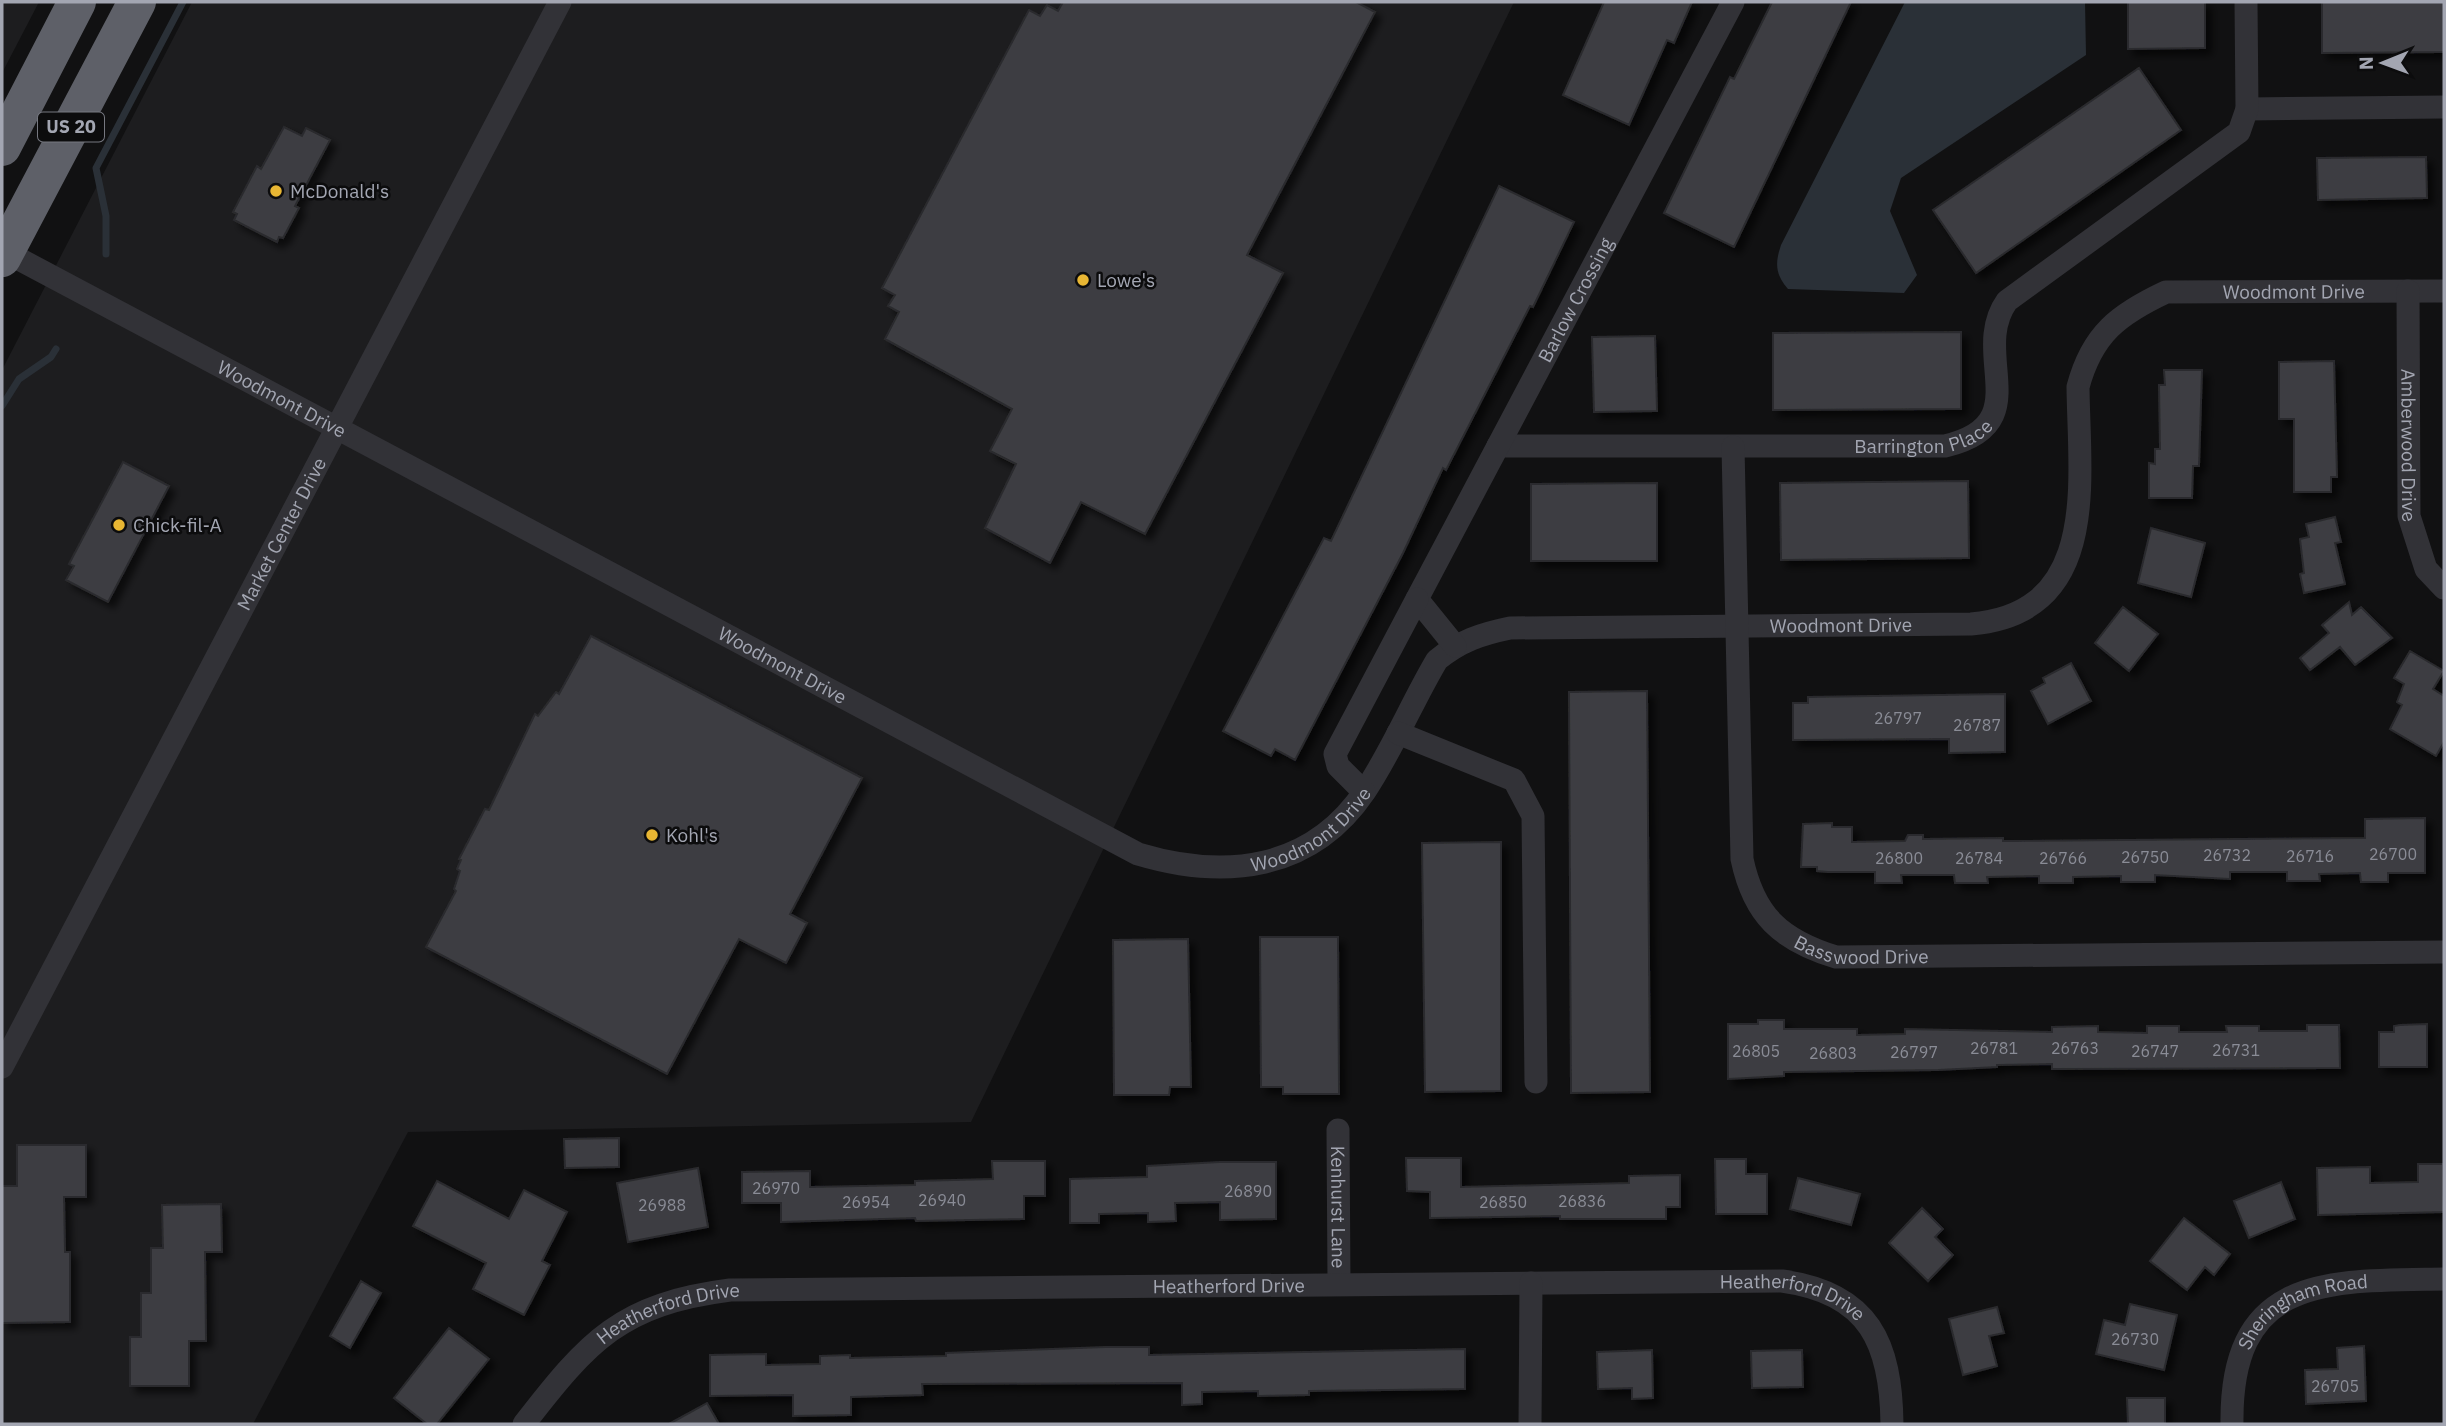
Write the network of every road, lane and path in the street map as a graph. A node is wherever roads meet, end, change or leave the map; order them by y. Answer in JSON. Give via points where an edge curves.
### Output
{"nodes":[{"id":1,"x":77,"y":2,"type":"edge"},
{"id":2,"x":114,"y":2,"type":"edge"},
{"id":3,"x":137,"y":2,"type":"edge"},
{"id":4,"x":560,"y":2,"type":"edge"},
{"id":5,"x":1733,"y":2,"type":"edge"},
{"id":6,"x":2246,"y":2,"type":"edge"},
{"id":7,"x":2444,"y":107,"type":"edge"},
{"id":8,"x":2247,"y":109,"type":"junction"},
{"id":9,"x":2,"y":147,"type":"edge"},
{"id":10,"x":3,"y":253,"type":"edge"},
{"id":11,"x":2408,"y":291,"type":"junction"},
{"id":12,"x":2444,"y":291,"type":"edge"},
{"id":13,"x":336,"y":425,"type":"junction"},
{"id":14,"x":1499,"y":446,"type":"junction"},
{"id":15,"x":1733,"y":447,"type":"junction"},
{"id":16,"x":2444,"y":588,"type":"edge"},
{"id":17,"x":1417,"y":599,"type":"junction"},
{"id":18,"x":1737,"y":627,"type":"junction"},
{"id":19,"x":1455,"y":646,"type":"junction"},
{"id":20,"x":1398,"y":733,"type":"junction"},
{"id":21,"x":1364,"y":792,"type":"junction"},
{"id":22,"x":2444,"y":952,"type":"edge"},
{"id":23,"x":2,"y":1067,"type":"edge"},
{"id":24,"x":1536,"y":1082,"type":"dead end"},
{"id":25,"x":1338,"y":1130,"type":"dead end"},
{"id":26,"x":2444,"y":1279,"type":"edge"},
{"id":27,"x":1339,"y":1283,"type":"junction"},
{"id":28,"x":1531,"y":1283,"type":"junction"},
{"id":29,"x":524,"y":1424,"type":"edge"},
{"id":30,"x":1530,"y":1424,"type":"edge"},
{"id":31,"x":1892,"y":1424,"type":"edge"},
{"id":32,"x":2232,"y":1424,"type":"edge"}],
"edges":[{"from":1,"to":9,"type":"highway","number":"US 20"},
{"from":2,"to":10,"type":"highway","via":[[33,160]]},
{"from":3,"to":10,"type":"highway","number":"US 20"},
{"from":4,"to":13,"type":"street","name":"Market Center Drive"},
{"from":5,"to":14,"type":"street","name":"Barlow Crossing"},
{"from":6,"to":8,"type":"street"},
{"from":7,"to":8,"type":"street"},
{"from":8,"to":15,"type":"street","name":"Barrington Place","via":[[2239,132],[2007,301],[1998,313],[1996,331],[1995,411],[1984,429],[1968,440],[1945,446]]},
{"from":10,"to":13,"type":"street","name":"Woodmont Drive"},
{"from":11,"to":12,"type":"street","name":"Woodmont Drive"},
{"from":11,"to":16,"type":"street","name":"Amberwood Drive","via":[[2409,516],[2426,569]]},
{"from":11,"to":18,"type":"street","name":"Woodmont Drive","via":[[2166,292],[2116,320],[2096,342],[2078,387],[2075,542],[2053,585],[2013,614],[1971,624]]},
{"from":13,"to":21,"type":"street","name":"Woodmont Drive","via":[[1138,854],[1169,863],[1228,869],[1290,855],[1332,829]]},
{"from":13,"to":23,"type":"street","name":"Market Center Drive"},
{"from":14,"to":15,"type":"street","name":"Barrington Place"},
{"from":14,"to":17,"type":"street","name":"Barlow Crossing"},
{"from":15,"to":18,"type":"street","name":"Basswood Drive"},
{"from":17,"to":19,"type":"street"},
{"from":17,"to":21,"type":"street","name":"Barlow Crossing","via":[[1335,754],[1338,766]]},
{"from":18,"to":19,"type":"street","name":"Woodmont Drive","via":[[1510,628]]},
{"from":18,"to":22,"type":"street","name":"Basswood Drive","via":[[1742,859],[1748,890],[1784,935],[1807,948],[1836,957]]},
{"from":19,"to":20,"type":"street","name":"Woodmont Drive","via":[[1437,660]]},
{"from":20,"to":21,"type":"street","name":"Woodmont Drive"},
{"from":20,"to":24,"type":"street","via":[[1514,780],[1533,816]]},
{"from":25,"to":27,"type":"street","name":"Kenhurst Lane"},
{"from":26,"to":32,"type":"street","name":"Sheringham Road","via":[[2361,1280],[2316,1286],[2283,1301],[2257,1325],[2240,1357]]},
{"from":27,"to":28,"type":"street","name":"Heatherford Drive"},
{"from":27,"to":29,"type":"street","name":"Heatherford Drive","via":[[692,1294],[639,1312],[600,1337]]},
{"from":28,"to":30,"type":"street"},
{"from":28,"to":31,"type":"street","name":"Heatherford Drive","via":[[1782,1282],[1818,1289],[1850,1307],[1875,1334],[1889,1368]]}]}
